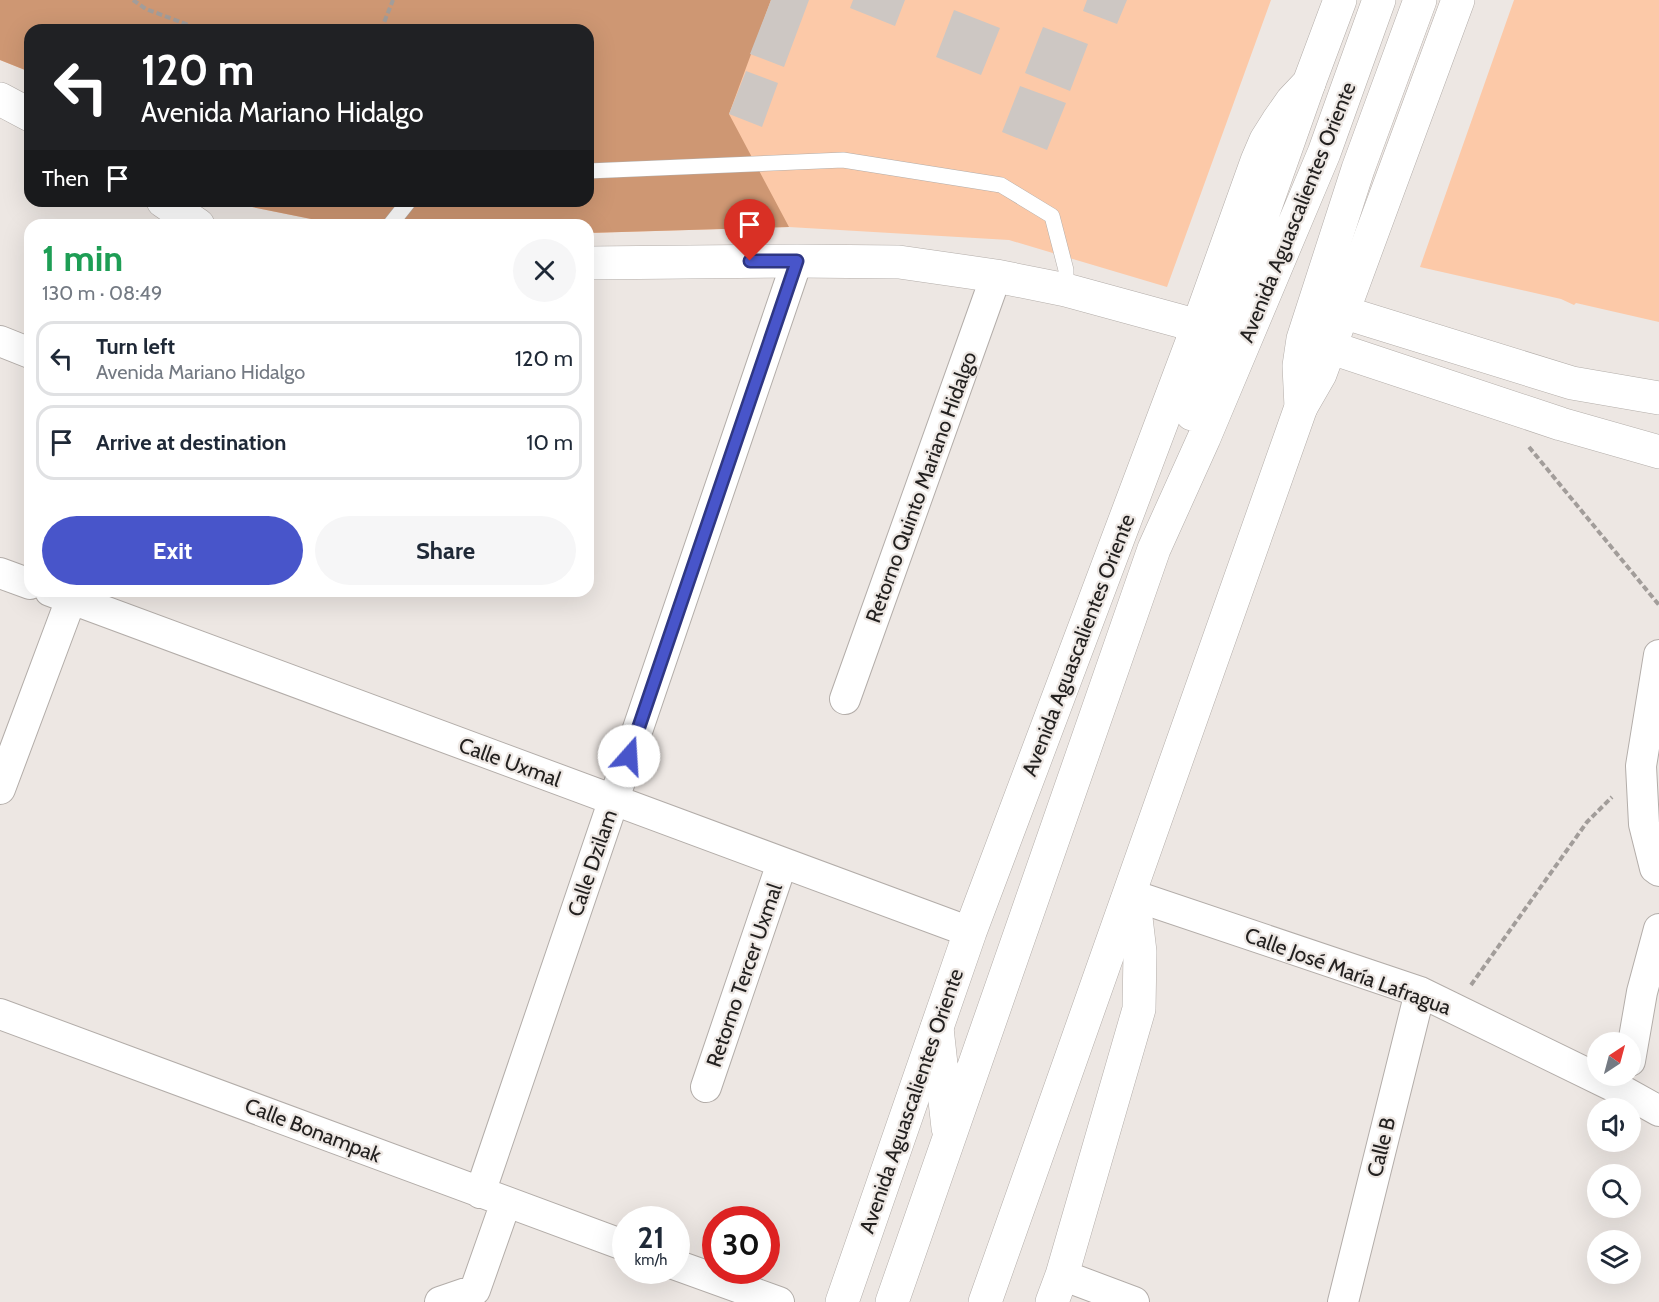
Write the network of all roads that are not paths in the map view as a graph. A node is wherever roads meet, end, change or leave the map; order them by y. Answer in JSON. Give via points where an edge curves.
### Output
{"nodes":[{"id":1,"x":1340,"y":0,"type":"edge"},
{"id":2,"x":1379,"y":0,"type":"edge"},
{"id":3,"x":1420,"y":0,"type":"edge"},
{"id":4,"x":1458,"y":0,"type":"edge"},
{"id":5,"x":1309,"y":83,"type":"junction"},
{"id":6,"x":0,"y":99,"type":"edge"},
{"id":7,"x":24,"y":112,"type":"edge"},
{"id":8,"x":594,"y":171,"type":"edge"},
{"id":9,"x":172,"y":207,"type":"edge"},
{"id":10,"x":404,"y":207,"type":"edge"},
{"id":11,"x":189,"y":219,"type":"edge"},
{"id":12,"x":395,"y":219,"type":"edge"},
{"id":13,"x":797,"y":261,"type":"junction"},
{"id":14,"x":594,"y":263,"type":"edge"},
{"id":15,"x":996,"y":276,"type":"junction"},
{"id":16,"x":1066,"y":291,"type":"junction"},
{"id":17,"x":1329,"y":308,"type":"junction"},
{"id":18,"x":1198,"y":326,"type":"junction"},
{"id":19,"x":0,"y":341,"type":"edge"},
{"id":20,"x":1317,"y":343,"type":"junction"},
{"id":21,"x":24,"y":351,"type":"edge"},
{"id":22,"x":1659,"y":398,"type":"edge"},
{"id":23,"x":1659,"y":452,"type":"edge"},
{"id":24,"x":1154,"y":549,"type":"junction"},
{"id":25,"x":0,"y":573,"type":"edge"},
{"id":26,"x":24,"y":582,"type":"edge"},
{"id":27,"x":64,"y":597,"type":"edge"},
{"id":28,"x":73,"y":597,"type":"edge"},
{"id":29,"x":1659,"y":655,"type":"edge"},
{"id":30,"x":845,"y":699,"type":"dead end"},
{"id":31,"x":0,"y":789,"type":"edge"},
{"id":32,"x":614,"y":801,"type":"junction"},
{"id":33,"x":782,"y":863,"type":"junction"},
{"id":34,"x":1659,"y":871,"type":"edge"},
{"id":35,"x":1128,"y":898,"type":"junction"},
{"id":36,"x":1659,"y":929,"type":"edge"},
{"id":37,"x":970,"y":932,"type":"junction"},
{"id":38,"x":1420,"y":993,"type":"junction"},
{"id":39,"x":0,"y":1014,"type":"edge"},
{"id":40,"x":937,"y":1028,"type":"junction"},
{"id":41,"x":1635,"y":1032,"type":"edge"},
{"id":42,"x":1587,"y":1067,"type":"edge"},
{"id":43,"x":1629,"y":1086,"type":"edge"},
{"id":44,"x":706,"y":1087,"type":"dead end"},
{"id":45,"x":1659,"y":1111,"type":"edge"},
{"id":46,"x":949,"y":1137,"type":"junction"},
{"id":47,"x":493,"y":1198,"type":"junction"},
{"id":48,"x":612,"y":1241,"type":"edge"},
{"id":49,"x":690,"y":1270,"type":"edge"},
{"id":50,"x":1057,"y":1289,"type":"edge"},
{"id":51,"x":478,"y":1296,"type":"edge"},
{"id":52,"x":440,"y":1302,"type":"edge"},
{"id":53,"x":778,"y":1302,"type":"edge"},
{"id":54,"x":842,"y":1302,"type":"edge"},
{"id":55,"x":892,"y":1302,"type":"edge"},
{"id":56,"x":985,"y":1302,"type":"edge"},
{"id":57,"x":1134,"y":1302,"type":"edge"},
{"id":58,"x":1343,"y":1302,"type":"edge"}],
"edges":[{"from":1,"to":5,"type":"street","name":"Avenida Aguascalientes Oriente"},
{"from":2,"to":24,"type":"street","name":"Avenida Aguascalientes Oriente","via":[[1324,153]]},
{"from":3,"to":17,"type":"street","name":"Avenida Aguascalientes Oriente","via":[[1358,169]]},
{"from":4,"to":17,"type":"street","name":"Avenida Aguascalientes Oriente"},
{"from":5,"to":18,"type":"street","name":"Avenida Aguascalientes Oriente","via":[[1292,101],[1261,151]]},
{"from":5,"to":24,"type":"street","via":[[1187,428]]},
{"from":6,"to":7,"type":"street"},
{"from":8,"to":16,"type":"lane","via":[[843,160],[1001,185],[1052,216],[1066,270]]},
{"from":9,"to":11,"type":"street"},
{"from":10,"to":12,"type":"lane"},
{"from":13,"to":14,"type":"street"},
{"from":13,"to":15,"type":"street","via":[[899,262]]},
{"from":13,"to":32,"type":"street","name":"Calle Dzilam"},
{"from":15,"to":16,"type":"street"},
{"from":15,"to":30,"type":"street","name":"Retorno Quinto Mariano Hidalgo"},
{"from":16,"to":18,"type":"street"},
{"from":17,"to":20,"type":"street","name":"Avenida Aguascalientes Oriente"},
{"from":17,"to":22,"type":"street","via":[[1572,383]]},
{"from":18,"to":37,"type":"street","name":"Avenida Aguascalientes Oriente"},
{"from":19,"to":21,"type":"street"},
{"from":20,"to":23,"type":"street","via":[[1561,424]]},
{"from":20,"to":35,"type":"street","name":"Avenida Aguascalientes Oriente","via":[[1299,366],[1301,407]]},
{"from":24,"to":46,"type":"street","name":"Avenida Aguascalientes Oriente"},
{"from":25,"to":26,"type":"street"},
{"from":27,"to":31,"type":"street"},
{"from":28,"to":32,"type":"street","name":"Calle Uxmal"},
{"from":29,"to":34,"type":"street","via":[[1641,766],[1644,824]]},
{"from":32,"to":33,"type":"street","name":"Calle Uxmal"},
{"from":32,"to":47,"type":"street","name":"Calle Dzilam"},
{"from":33,"to":37,"type":"street","name":"Calle Uxmal"},
{"from":33,"to":44,"type":"street","name":"Retorno Tercer Uxmal"},
{"from":35,"to":38,"type":"street","name":"Calle José María Lafragua"},
{"from":35,"to":50,"type":"street","via":[[1137,918],[1139,1009]]},
{"from":35,"to":56,"type":"street","name":"Avenida Aguascalientes Oriente"},
{"from":36,"to":41,"type":"street"},
{"from":37,"to":40,"type":"street","name":"Avenida Aguascalientes Oriente"},
{"from":38,"to":42,"type":"street","name":"Calle José María Lafragua"},
{"from":38,"to":58,"type":"street","name":"Calle B"},
{"from":39,"to":47,"type":"street","name":"Calle Bonampak"},
{"from":40,"to":46,"type":"street"},
{"from":40,"to":54,"type":"street","name":"Avenida Aguascalientes Oriente"},
{"from":43,"to":45,"type":"street","name":"Calle José María Lafragua"},
{"from":46,"to":55,"type":"street","name":"Avenida Aguascalientes Oriente"},
{"from":47,"to":48,"type":"street","name":"Calle Bonampak"},
{"from":47,"to":51,"type":"street","name":"Calle Dzilam"},
{"from":49,"to":53,"type":"street"},
{"from":50,"to":57,"type":"street"},
{"from":51,"to":52,"type":"street"}]}
